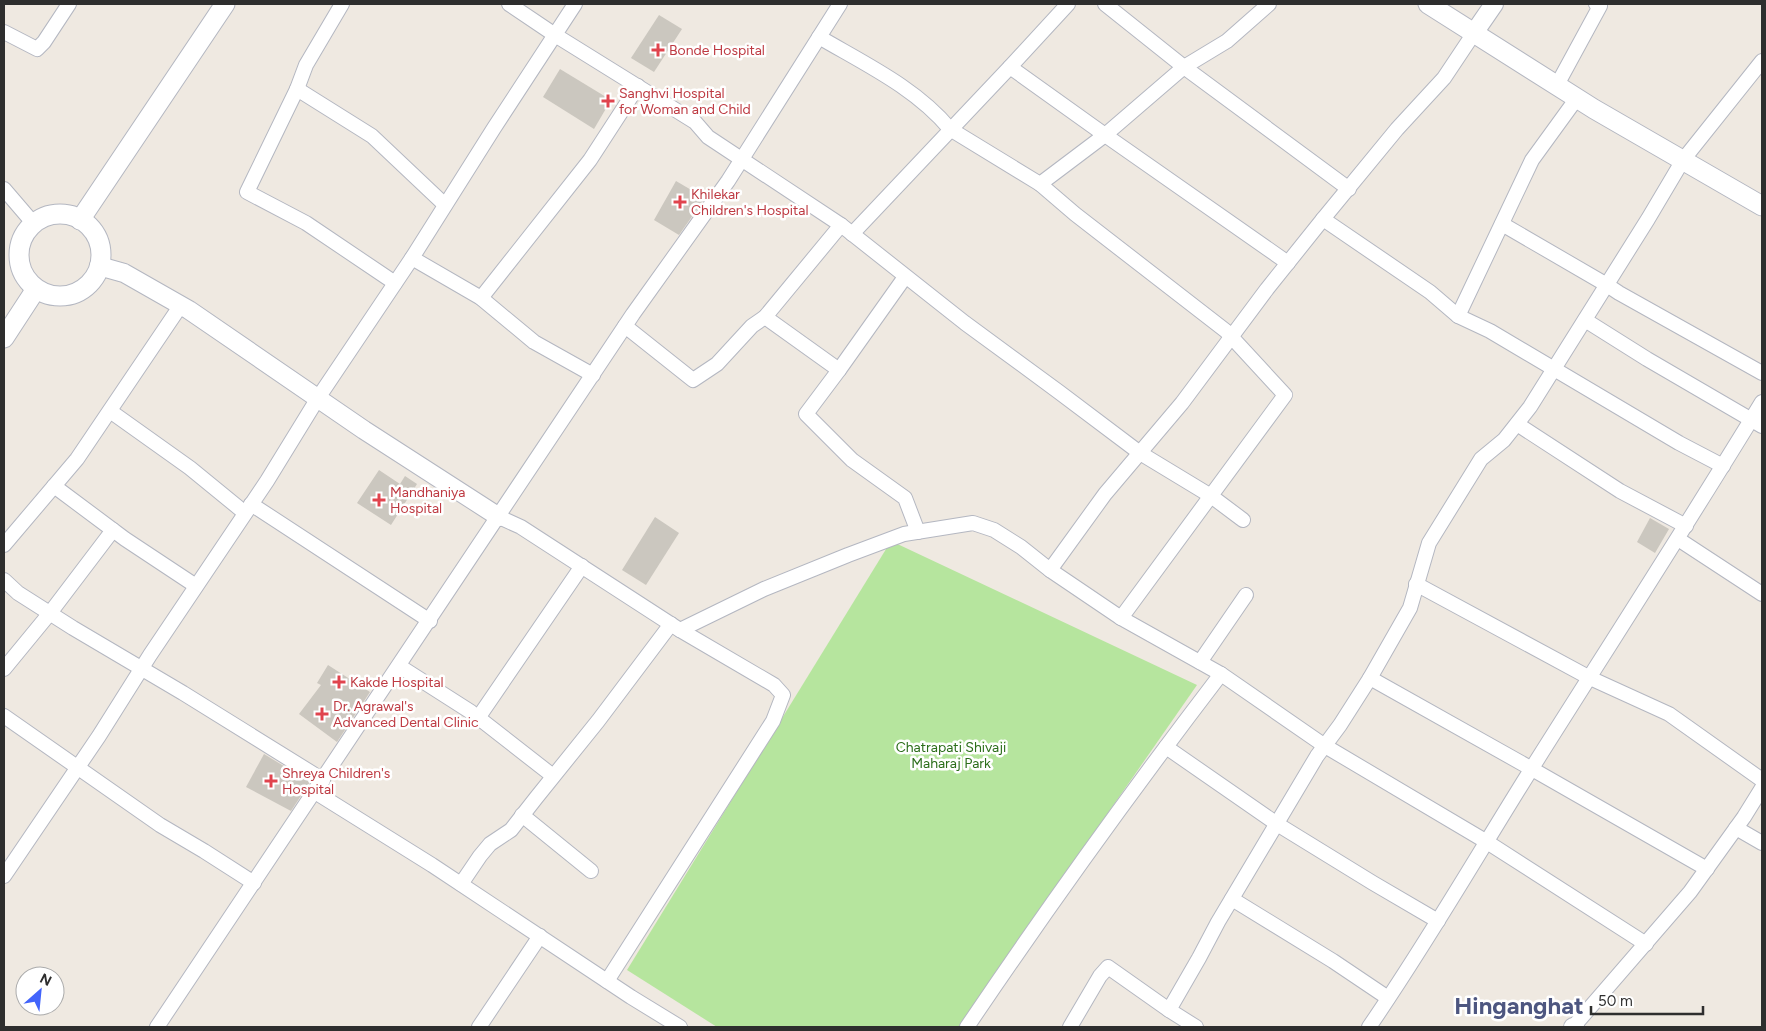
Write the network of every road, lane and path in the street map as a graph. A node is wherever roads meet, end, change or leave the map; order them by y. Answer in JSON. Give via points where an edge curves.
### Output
{"nodes":[{"id":1,"x":70,"y":4,"type":"edge"},
{"id":2,"x":225,"y":4,"type":"edge"},
{"id":3,"x":342,"y":4,"type":"edge"},
{"id":4,"x":509,"y":4,"type":"edge"},
{"id":5,"x":575,"y":4,"type":"edge"},
{"id":6,"x":840,"y":4,"type":"edge"},
{"id":7,"x":1068,"y":4,"type":"edge"},
{"id":8,"x":1105,"y":4,"type":"edge"},
{"id":9,"x":1270,"y":4,"type":"edge"},
{"id":10,"x":1430,"y":4,"type":"edge"},
{"id":11,"x":1494,"y":4,"type":"edge"},
{"id":12,"x":1596,"y":4,"type":"edge"},
{"id":13,"x":4,"y":32,"type":"edge"},
{"id":14,"x":1474,"y":33,"type":"junction"},
{"id":15,"x":555,"y":34,"type":"junction"},
{"id":16,"x":820,"y":37,"type":"junction"},
{"id":17,"x":1762,"y":60,"type":"edge"},
{"id":18,"x":1010,"y":67,"type":"junction"},
{"id":19,"x":1184,"y":67,"type":"junction"},
{"id":20,"x":1557,"y":85,"type":"junction"},
{"id":21,"x":638,"y":86,"type":"junction"},
{"id":22,"x":297,"y":88,"type":"junction"},
{"id":23,"x":1577,"y":98,"type":"junction"},
{"id":24,"x":950,"y":129,"type":"junction"},
{"id":25,"x":1104,"y":135,"type":"junction"},
{"id":26,"x":742,"y":160,"type":"junction"},
{"id":27,"x":1683,"y":160,"type":"junction"},
{"id":28,"x":1040,"y":184,"type":"junction"},
{"id":29,"x":4,"y":189,"type":"edge"},
{"id":30,"x":1349,"y":189,"type":"junction"},
{"id":31,"x":445,"y":205,"type":"junction"},
{"id":32,"x":1762,"y":206,"type":"edge"},
{"id":33,"x":1323,"y":219,"type":"junction"},
{"id":34,"x":80,"y":220,"type":"junction"},
{"id":35,"x":34,"y":224,"type":"junction"},
{"id":36,"x":1502,"y":224,"type":"junction"},
{"id":37,"x":846,"y":230,"type":"junction"},
{"id":38,"x":412,"y":258,"type":"junction"},
{"id":39,"x":1288,"y":263,"type":"junction"},
{"id":40,"x":99,"y":266,"type":"junction"},
{"id":41,"x":905,"y":277,"type":"junction"},
{"id":42,"x":396,"y":283,"type":"junction"},
{"id":43,"x":1607,"y":285,"type":"junction"},
{"id":44,"x":36,"y":289,"type":"junction"},
{"id":45,"x":481,"y":298,"type":"junction"},
{"id":46,"x":182,"y":305,"type":"junction"},
{"id":47,"x":1458,"y":316,"type":"junction"},
{"id":48,"x":765,"y":317,"type":"junction"},
{"id":49,"x":1585,"y":320,"type":"junction"},
{"id":50,"x":625,"y":326,"type":"junction"},
{"id":51,"x":1232,"y":337,"type":"junction"},
{"id":52,"x":4,"y":338,"type":"edge"},
{"id":53,"x":1554,"y":369,"type":"junction"},
{"id":54,"x":839,"y":370,"type":"junction"},
{"id":55,"x":1762,"y":373,"type":"edge"},
{"id":56,"x":593,"y":375,"type":"junction"},
{"id":57,"x":318,"y":398,"type":"junction"},
{"id":58,"x":1762,"y":402,"type":"edge"},
{"id":59,"x":110,"y":411,"type":"junction"},
{"id":60,"x":1757,"y":422,"type":"edge"},
{"id":61,"x":1517,"y":424,"type":"junction"},
{"id":62,"x":1140,"y":453,"type":"junction"},
{"id":63,"x":1723,"y":466,"type":"junction"},
{"id":64,"x":54,"y":486,"type":"junction"},
{"id":65,"x":1211,"y":496,"type":"junction"},
{"id":66,"x":248,"y":509,"type":"junction"},
{"id":67,"x":498,"y":518,"type":"junction"},
{"id":68,"x":1243,"y":520,"type":"dead end"},
{"id":69,"x":1686,"y":526,"type":"junction"},
{"id":70,"x":113,"y":530,"type":"junction"},
{"id":71,"x":918,"y":532,"type":"junction"},
{"id":72,"x":1678,"y":539,"type":"junction"},
{"id":73,"x":4,"y":545,"type":"edge"},
{"id":74,"x":582,"y":566,"type":"junction"},
{"id":75,"x":1050,"y":570,"type":"junction"},
{"id":76,"x":4,"y":580,"type":"edge"},
{"id":77,"x":1416,"y":584,"type":"junction"},
{"id":78,"x":196,"y":586,"type":"junction"},
{"id":79,"x":1762,"y":594,"type":"edge"},
{"id":80,"x":1246,"y":595,"type":"dead end"},
{"id":81,"x":50,"y":613,"type":"junction"},
{"id":82,"x":1120,"y":618,"type":"junction"},
{"id":83,"x":430,"y":621,"type":"junction"},
{"id":84,"x":676,"y":627,"type":"junction"},
{"id":85,"x":1200,"y":662,"type":"junction"},
{"id":86,"x":399,"y":666,"type":"junction"},
{"id":87,"x":141,"y":668,"type":"junction"},
{"id":88,"x":4,"y":670,"type":"edge"},
{"id":89,"x":1222,"y":674,"type":"junction"},
{"id":90,"x":1370,"y":678,"type":"junction"},
{"id":91,"x":1590,"y":678,"type":"junction"},
{"id":92,"x":4,"y":716,"type":"edge"},
{"id":93,"x":478,"y":718,"type":"junction"},
{"id":94,"x":1325,"y":746,"type":"junction"},
{"id":95,"x":1166,"y":747,"type":"junction"},
{"id":96,"x":77,"y":768,"type":"junction"},
{"id":97,"x":1532,"y":768,"type":"junction"},
{"id":98,"x":553,"y":776,"type":"junction"},
{"id":99,"x":323,"y":780,"type":"junction"},
{"id":100,"x":1762,"y":780,"type":"edge"},
{"id":101,"x":1762,"y":788,"type":"edge"},
{"id":102,"x":315,"y":792,"type":"junction"},
{"id":103,"x":522,"y":816,"type":"junction"},
{"id":104,"x":1277,"y":824,"type":"junction"},
{"id":105,"x":1736,"y":828,"type":"junction"},
{"id":106,"x":1487,"y":842,"type":"junction"},
{"id":107,"x":1762,"y":843,"type":"edge"},
{"id":108,"x":1707,"y":869,"type":"junction"},
{"id":109,"x":591,"y":872,"type":"dead end"},
{"id":110,"x":4,"y":876,"type":"edge"},
{"id":111,"x":254,"y":883,"type":"junction"},
{"id":112,"x":461,"y":884,"type":"junction"},
{"id":113,"x":1232,"y":899,"type":"junction"},
{"id":114,"x":1438,"y":921,"type":"junction"},
{"id":115,"x":540,"y":936,"type":"junction"},
{"id":116,"x":1646,"y":944,"type":"junction"},
{"id":117,"x":607,"y":981,"type":"junction"},
{"id":118,"x":1388,"y":998,"type":"junction"},
{"id":119,"x":1169,"y":1010,"type":"junction"},
{"id":120,"x":157,"y":1027,"type":"edge"},
{"id":121,"x":479,"y":1027,"type":"edge"},
{"id":122,"x":680,"y":1027,"type":"edge"},
{"id":123,"x":967,"y":1027,"type":"edge"},
{"id":124,"x":1070,"y":1027,"type":"edge"},
{"id":125,"x":1196,"y":1027,"type":"edge"},
{"id":126,"x":1368,"y":1027,"type":"edge"},
{"id":127,"x":1574,"y":1027,"type":"edge"}],
"edges":[{"from":1,"to":13,"type":"street","via":[[37,49]]},
{"from":2,"to":34,"type":"main road"},
{"from":3,"to":22,"type":"street","via":[[306,65]]},
{"from":4,"to":15,"type":"street"},
{"from":5,"to":15,"type":"street"},
{"from":6,"to":16,"type":"street"},
{"from":7,"to":18,"type":"street"},
{"from":8,"to":19,"type":"street"},
{"from":9,"to":19,"type":"street","via":[[1227,41]]},
{"from":10,"to":14,"type":"main road"},
{"from":11,"to":14,"type":"street"},
{"from":12,"to":20,"type":"street","via":[[1600,6]]},
{"from":14,"to":20,"type":"main road"},
{"from":14,"to":30,"type":"street","via":[[1444,78],[1397,129]]},
{"from":15,"to":21,"type":"street"},
{"from":15,"to":31,"type":"street"},
{"from":16,"to":24,"type":"street","via":[[900,84]]},
{"from":16,"to":26,"type":"street"},
{"from":17,"to":27,"type":"street"},
{"from":18,"to":24,"type":"street"},
{"from":18,"to":25,"type":"street"},
{"from":19,"to":25,"type":"street"},
{"from":19,"to":30,"type":"street"},
{"from":20,"to":23,"type":"main road"},
{"from":21,"to":26,"type":"street","via":[[695,122],[708,137]]},
{"from":21,"to":45,"type":"street","via":[[590,160]]},
{"from":22,"to":31,"type":"street","via":[[372,136]]},
{"from":22,"to":42,"type":"street","via":[[247,192],[306,224]]},
{"from":23,"to":27,"type":"main road"},
{"from":23,"to":36,"type":"street","via":[[1532,160]]},
{"from":24,"to":28,"type":"street"},
{"from":24,"to":37,"type":"street"},
{"from":25,"to":28,"type":"street"},
{"from":25,"to":39,"type":"street"},
{"from":26,"to":37,"type":"street"},
{"from":26,"to":50,"type":"street"},
{"from":27,"to":32,"type":"main road"},
{"from":27,"to":43,"type":"street"},
{"from":28,"to":51,"type":"street"},
{"from":29,"to":35,"type":"street"},
{"from":30,"to":33,"type":"street"},
{"from":31,"to":38,"type":"street"},
{"from":33,"to":39,"type":"street"},
{"from":33,"to":47,"type":"street","via":[[1430,292]]},
{"from":34,"to":35,"type":"main road","via":[[68,215],[54,215]]},
{"from":34,"to":40,"type":"main road","via":[[97,240]]},
{"from":35,"to":44,"type":"main road","via":[[22,239],[18,253],[26,279]]},
{"from":36,"to":43,"type":"street"},
{"from":36,"to":47,"type":"street"},
{"from":37,"to":41,"type":"street"},
{"from":37,"to":48,"type":"street"},
{"from":38,"to":42,"type":"street"},
{"from":38,"to":45,"type":"street"},
{"from":39,"to":51,"type":"street"},
{"from":40,"to":44,"type":"main road","via":[[94,278],[74,294],[48,295]]},
{"from":40,"to":46,"type":"street","via":[[124,273]]},
{"from":41,"to":54,"type":"street"},
{"from":41,"to":62,"type":"street"},
{"from":42,"to":57,"type":"street"},
{"from":43,"to":49,"type":"street"},
{"from":43,"to":55,"type":"street"},
{"from":44,"to":52,"type":"main road"},
{"from":45,"to":56,"type":"street","via":[[534,342]]},
{"from":46,"to":57,"type":"street"},
{"from":46,"to":59,"type":"street"},
{"from":47,"to":53,"type":"street"},
{"from":48,"to":50,"type":"street","via":[[752,326],[717,364],[693,380]]},
{"from":48,"to":54,"type":"street"},
{"from":49,"to":53,"type":"street"},
{"from":49,"to":60,"type":"street"},
{"from":50,"to":56,"type":"street"},
{"from":51,"to":62,"type":"street"},
{"from":51,"to":65,"type":"street","via":[[1285,395]]},
{"from":53,"to":61,"type":"street"},
{"from":53,"to":63,"type":"street"},
{"from":54,"to":71,"type":"street","via":[[806,414],[852,460],[905,498]]},
{"from":56,"to":67,"type":"street"},
{"from":57,"to":66,"type":"street"},
{"from":57,"to":67,"type":"street"},
{"from":58,"to":60,"type":"street"},
{"from":59,"to":64,"type":"street"},
{"from":59,"to":66,"type":"street"},
{"from":60,"to":63,"type":"street"},
{"from":61,"to":69,"type":"street","via":[[1620,491]]},
{"from":61,"to":77,"type":"street","via":[[1481,459],[1428,543]]},
{"from":62,"to":65,"type":"street"},
{"from":62,"to":75,"type":"street","via":[[1105,494]]},
{"from":63,"to":69,"type":"street"},
{"from":64,"to":70,"type":"street"},
{"from":64,"to":73,"type":"street"},
{"from":65,"to":68,"type":"street"},
{"from":65,"to":82,"type":"street"},
{"from":66,"to":78,"type":"street"},
{"from":66,"to":83,"type":"street"},
{"from":67,"to":74,"type":"street","via":[[521,527]]},
{"from":67,"to":83,"type":"street"},
{"from":69,"to":72,"type":"street"},
{"from":70,"to":78,"type":"street"},
{"from":70,"to":81,"type":"street"},
{"from":71,"to":75,"type":"street","via":[[973,523],[994,530]]},
{"from":71,"to":84,"type":"street","via":[[848,555]]},
{"from":72,"to":79,"type":"street"},
{"from":72,"to":91,"type":"street"},
{"from":74,"to":84,"type":"street"},
{"from":74,"to":93,"type":"street"},
{"from":75,"to":82,"type":"street"},
{"from":76,"to":81,"type":"street","via":[[18,594]]},
{"from":77,"to":90,"type":"street","via":[[1410,608]]},
{"from":77,"to":91,"type":"street"},
{"from":78,"to":87,"type":"street"},
{"from":80,"to":85,"type":"street"},
{"from":81,"to":87,"type":"street"},
{"from":81,"to":88,"type":"street"},
{"from":82,"to":85,"type":"street"},
{"from":83,"to":86,"type":"street"},
{"from":84,"to":98,"type":"street"},
{"from":84,"to":117,"type":"street","via":[[774,685],[783,695],[773,721]]},
{"from":85,"to":89,"type":"street"},
{"from":86,"to":93,"type":"street"},
{"from":86,"to":99,"type":"street"},
{"from":87,"to":96,"type":"street"},
{"from":87,"to":99,"type":"street"},
{"from":89,"to":94,"type":"street"},
{"from":89,"to":95,"type":"street"},
{"from":90,"to":94,"type":"street"},
{"from":90,"to":97,"type":"street"},
{"from":91,"to":97,"type":"street"},
{"from":91,"to":100,"type":"street","via":[[1669,714]]},
{"from":92,"to":96,"type":"street"},
{"from":93,"to":98,"type":"street"},
{"from":94,"to":104,"type":"street"},
{"from":94,"to":106,"type":"street"},
{"from":95,"to":104,"type":"street"},
{"from":95,"to":123,"type":"street","via":[[1040,919]]},
{"from":96,"to":110,"type":"street"},
{"from":96,"to":111,"type":"street","via":[[160,825]]},
{"from":97,"to":106,"type":"street"},
{"from":97,"to":108,"type":"street"},
{"from":98,"to":103,"type":"street"},
{"from":99,"to":102,"type":"street"},
{"from":101,"to":105,"type":"street"},
{"from":102,"to":111,"type":"street"},
{"from":102,"to":112,"type":"street"},
{"from":103,"to":109,"type":"street"},
{"from":103,"to":112,"type":"street","via":[[511,830],[490,844]]},
{"from":104,"to":113,"type":"street"},
{"from":104,"to":114,"type":"street"},
{"from":105,"to":107,"type":"street"},
{"from":105,"to":108,"type":"street"},
{"from":106,"to":114,"type":"street"},
{"from":106,"to":116,"type":"street"},
{"from":108,"to":116,"type":"street"},
{"from":111,"to":120,"type":"street"},
{"from":112,"to":115,"type":"street"},
{"from":113,"to":118,"type":"street"},
{"from":113,"to":119,"type":"street"},
{"from":114,"to":118,"type":"street"},
{"from":115,"to":117,"type":"street"},
{"from":115,"to":121,"type":"street"},
{"from":116,"to":127,"type":"street"},
{"from":117,"to":122,"type":"street"},
{"from":118,"to":126,"type":"street"},
{"from":119,"to":124,"type":"street","via":[[1108,967]]},
{"from":119,"to":125,"type":"street"}]}
